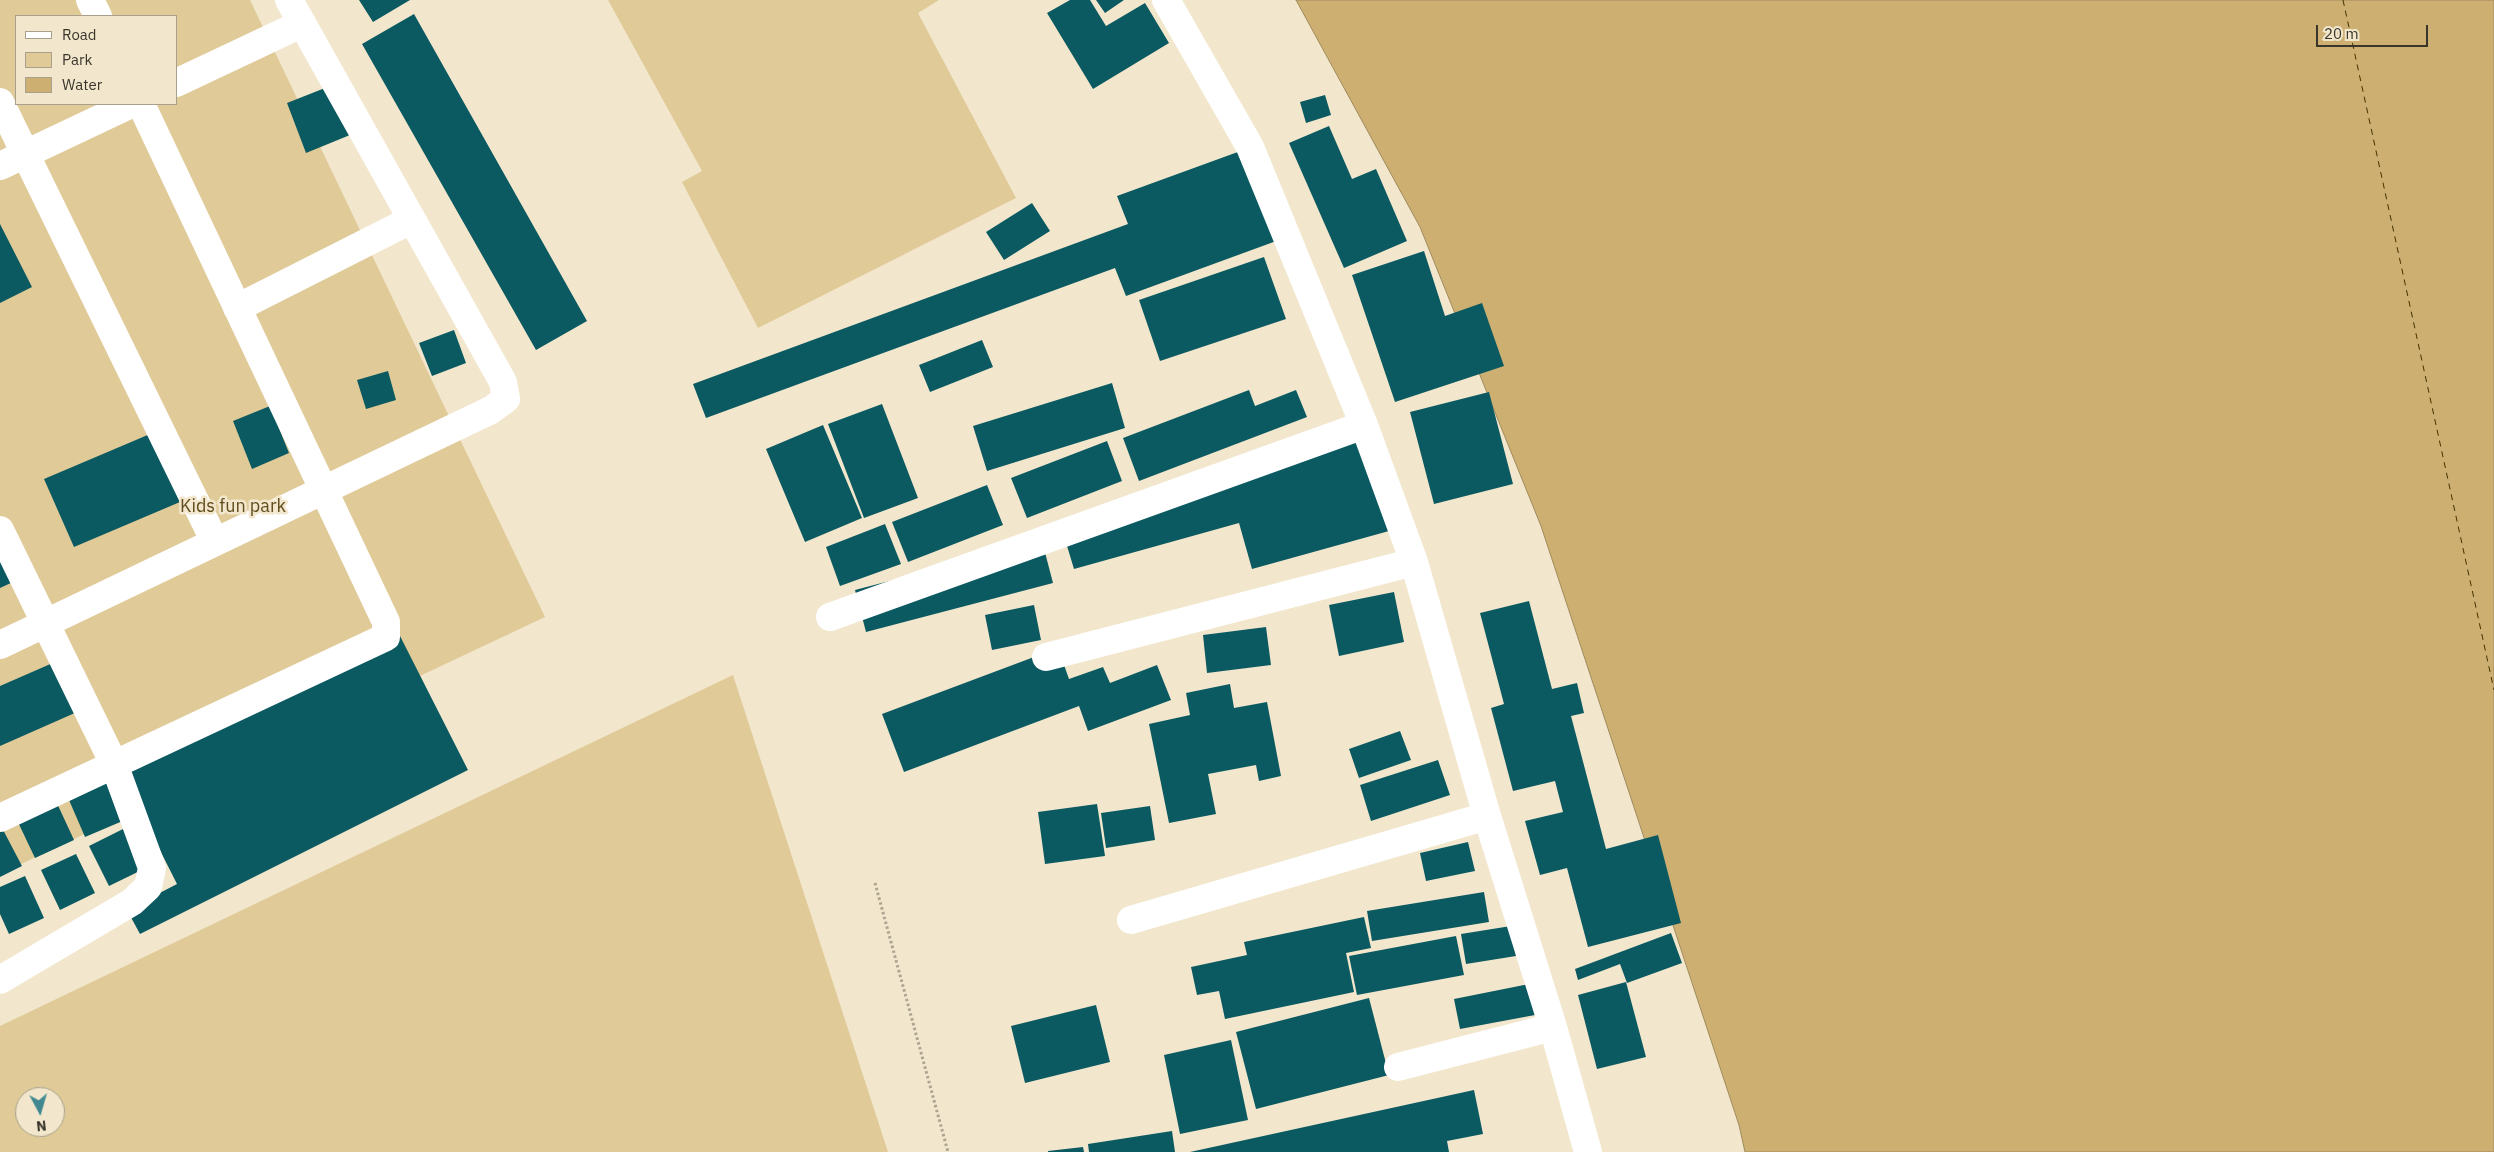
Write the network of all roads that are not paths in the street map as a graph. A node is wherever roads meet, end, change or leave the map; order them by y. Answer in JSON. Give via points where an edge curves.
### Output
{"nodes":[{"id":1,"x":90,"y":0,"type":"edge"},
{"id":2,"x":289,"y":0,"type":"edge"},
{"id":3,"x":1166,"y":0,"type":"edge"},
{"id":4,"x":98,"y":15,"type":"edge"},
{"id":5,"x":301,"y":24,"type":"junction"},
{"id":6,"x":178,"y":82,"type":"edge"},
{"id":7,"x":0,"y":102,"type":"edge"},
{"id":8,"x":129,"y":105,"type":"edge"},
{"id":9,"x":141,"y":105,"type":"edge"},
{"id":10,"x":26,"y":154,"type":"junction"},
{"id":11,"x":0,"y":166,"type":"edge"},
{"id":12,"x":411,"y":220,"type":"junction"},
{"id":13,"x":237,"y":308,"type":"junction"},
{"id":14,"x":1364,"y":425,"type":"junction"},
{"id":15,"x":323,"y":491,"type":"junction"},
{"id":16,"x":0,"y":530,"type":"edge"},
{"id":17,"x":215,"y":542,"type":"junction"},
{"id":18,"x":1414,"y":562,"type":"junction"},
{"id":19,"x":830,"y":617,"type":"dead end"},
{"id":20,"x":45,"y":624,"type":"junction"},
{"id":21,"x":0,"y":645,"type":"edge"},
{"id":22,"x":1046,"y":657,"type":"dead end"},
{"id":23,"x":114,"y":764,"type":"junction"},
{"id":24,"x":1487,"y":816,"type":"junction"},
{"id":25,"x":0,"y":818,"type":"edge"},
{"id":26,"x":1131,"y":920,"type":"dead end"},
{"id":27,"x":0,"y":980,"type":"edge"},
{"id":28,"x":1553,"y":1026,"type":"junction"},
{"id":29,"x":1398,"y":1067,"type":"dead end"},
{"id":30,"x":1588,"y":1152,"type":"edge"}],
"edges":[{"from":1,"to":4,"type":"street"},
{"from":2,"to":5,"type":"street"},
{"from":3,"to":14,"type":"street","via":[[1250,147]]},
{"from":5,"to":6,"type":"street"},
{"from":5,"to":12,"type":"street"},
{"from":7,"to":10,"type":"street"},
{"from":8,"to":10,"type":"street"},
{"from":9,"to":13,"type":"street"},
{"from":10,"to":11,"type":"street"},
{"from":10,"to":17,"type":"street"},
{"from":12,"to":13,"type":"street"},
{"from":12,"to":15,"type":"street","via":[[503,382],[506,399],[492,410]]},
{"from":13,"to":15,"type":"street"},
{"from":14,"to":18,"type":"street"},
{"from":14,"to":19,"type":"street"},
{"from":15,"to":17,"type":"street"},
{"from":15,"to":23,"type":"street","via":[[386,622],[386,637]]},
{"from":16,"to":20,"type":"street"},
{"from":17,"to":20,"type":"street"},
{"from":18,"to":22,"type":"street"},
{"from":18,"to":24,"type":"street"},
{"from":20,"to":21,"type":"street"},
{"from":20,"to":23,"type":"street"},
{"from":23,"to":25,"type":"street"},
{"from":23,"to":27,"type":"street","via":[[152,868],[148,887],[132,902]]},
{"from":24,"to":26,"type":"street"},
{"from":24,"to":28,"type":"street"},
{"from":28,"to":29,"type":"street"},
{"from":28,"to":30,"type":"street"}]}
